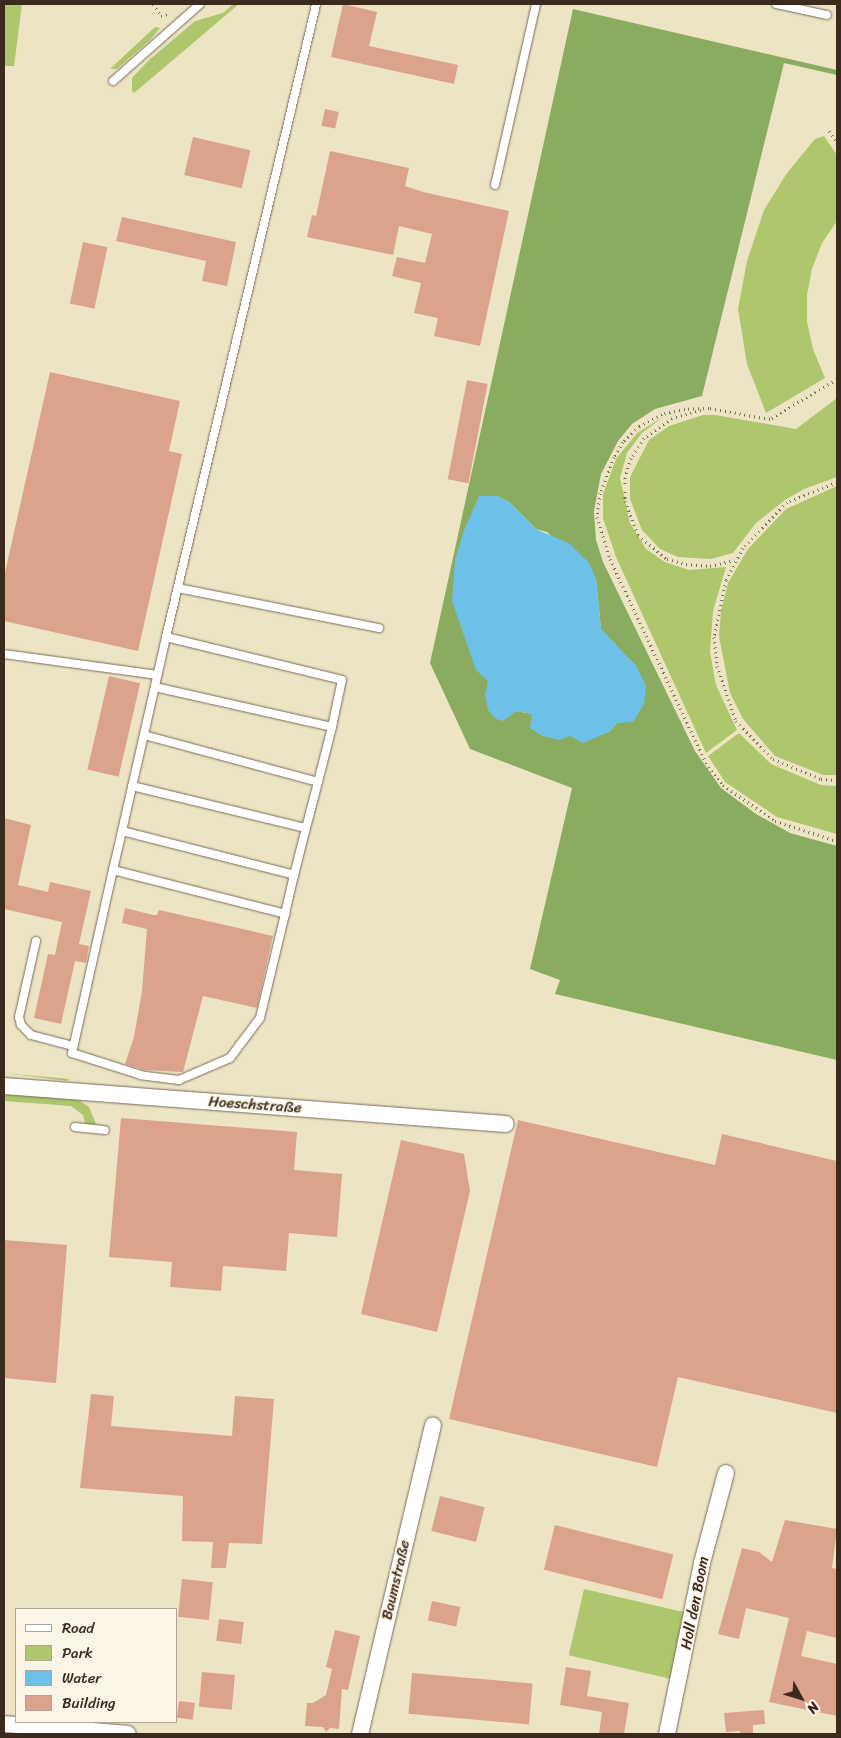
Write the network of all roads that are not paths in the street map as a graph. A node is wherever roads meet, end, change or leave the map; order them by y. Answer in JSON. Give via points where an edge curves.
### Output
{"nodes":[{"id":1,"x":200,"y":4,"type":"edge"},
{"id":2,"x":536,"y":4,"type":"edge"},
{"id":3,"x":776,"y":4,"type":"edge"},
{"id":4,"x":316,"y":5,"type":"edge"},
{"id":5,"x":827,"y":15,"type":"dead end"},
{"id":6,"x":113,"y":81,"type":"dead end"},
{"id":7,"x":496,"y":185,"type":"dead end"},
{"id":8,"x":178,"y":588,"type":"junction"},
{"id":9,"x":379,"y":628,"type":"dead end"},
{"id":10,"x":166,"y":637,"type":"junction"},
{"id":11,"x":4,"y":654,"type":"edge"},
{"id":12,"x":158,"y":675,"type":"junction"},
{"id":13,"x":155,"y":687,"type":"junction"},
{"id":14,"x":332,"y":727,"type":"junction"},
{"id":15,"x":144,"y":735,"type":"junction"},
{"id":16,"x":318,"y":782,"type":"junction"},
{"id":17,"x":132,"y":786,"type":"junction"},
{"id":18,"x":306,"y":828,"type":"junction"},
{"id":19,"x":122,"y":831,"type":"junction"},
{"id":20,"x":113,"y":870,"type":"junction"},
{"id":21,"x":294,"y":875,"type":"junction"},
{"id":22,"x":285,"y":914,"type":"junction"},
{"id":23,"x":36,"y":941,"type":"dead end"},
{"id":24,"x":73,"y":1046,"type":"junction"},
{"id":25,"x":4,"y":1086,"type":"edge"},
{"id":26,"x":506,"y":1124,"type":"dead end"},
{"id":27,"x":75,"y":1127,"type":"dead end"},
{"id":28,"x":105,"y":1130,"type":"dead end"},
{"id":29,"x":433,"y":1426,"type":"dead end"},
{"id":30,"x":726,"y":1473,"type":"dead end"},
{"id":31,"x":4,"y":1724,"type":"edge"},
{"id":32,"x":128,"y":1734,"type":"edge"},
{"id":33,"x":360,"y":1734,"type":"edge"},
{"id":34,"x":667,"y":1734,"type":"edge"}],
"edges":[{"from":1,"to":6,"type":"lane"},
{"from":2,"to":7,"type":"lane"},
{"from":3,"to":5,"type":"lane"},
{"from":4,"to":8,"type":"lane"},
{"from":8,"to":9,"type":"lane"},
{"from":8,"to":10,"type":"lane"},
{"from":10,"to":12,"type":"lane"},
{"from":10,"to":14,"type":"lane","via":[[342,680]]},
{"from":11,"to":12,"type":"lane"},
{"from":12,"to":13,"type":"lane"},
{"from":13,"to":14,"type":"lane"},
{"from":13,"to":15,"type":"lane"},
{"from":14,"to":16,"type":"lane"},
{"from":15,"to":16,"type":"lane"},
{"from":15,"to":17,"type":"lane"},
{"from":16,"to":18,"type":"lane"},
{"from":17,"to":18,"type":"lane"},
{"from":17,"to":19,"type":"lane"},
{"from":18,"to":21,"type":"lane"},
{"from":19,"to":20,"type":"lane"},
{"from":19,"to":21,"type":"lane"},
{"from":20,"to":22,"type":"lane"},
{"from":20,"to":24,"type":"lane"},
{"from":21,"to":22,"type":"lane"},
{"from":22,"to":24,"type":"lane","via":[[260,1018],[230,1058],[179,1080],[140,1075],[80,1056],[72,1053]]},
{"from":23,"to":24,"type":"lane","via":[[19,1017],[21,1025],[31,1035]]},
{"from":25,"to":26,"type":"street","name":"Hoeschstraße"},
{"from":27,"to":28,"type":"lane"},
{"from":29,"to":33,"type":"street","name":"Baumstraße"},
{"from":30,"to":34,"type":"street","name":"Holl den Boom","via":[[702,1563]]},
{"from":31,"to":32,"type":"street"}]}
